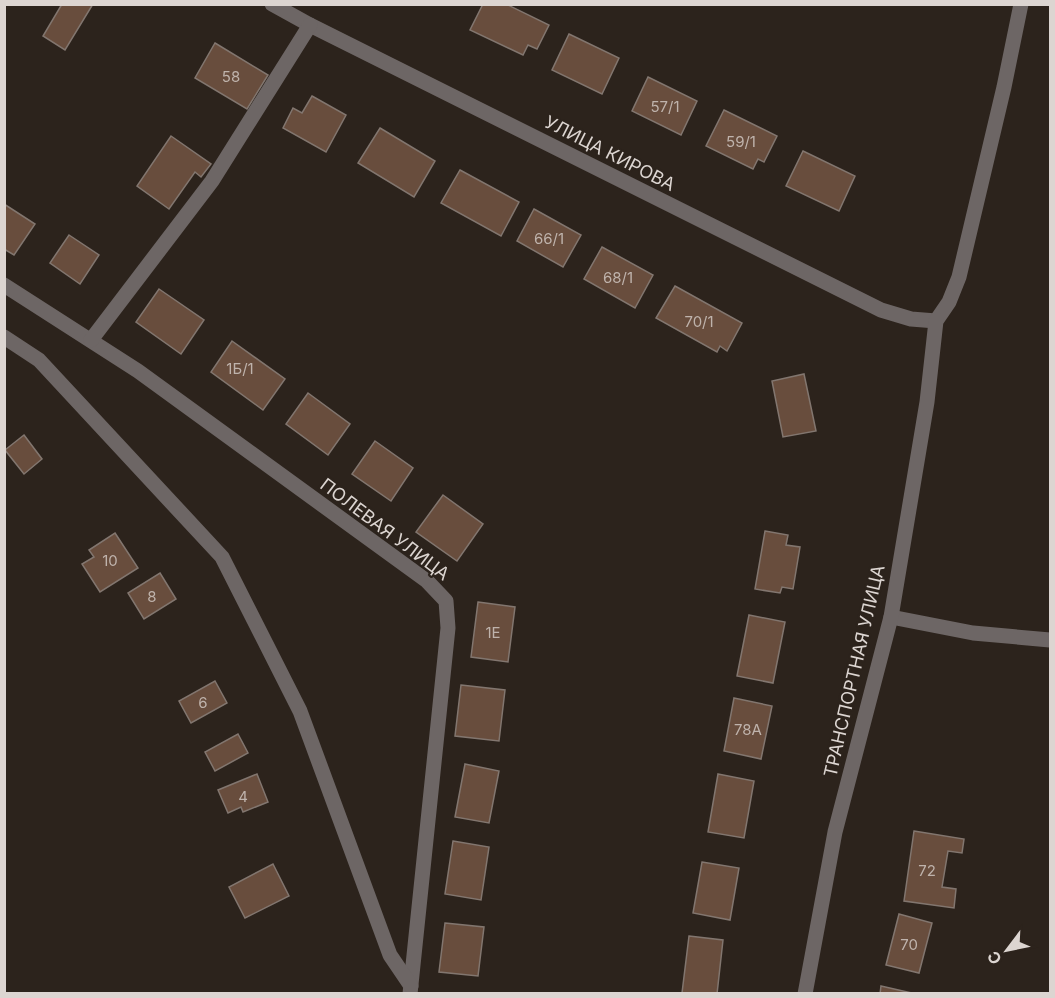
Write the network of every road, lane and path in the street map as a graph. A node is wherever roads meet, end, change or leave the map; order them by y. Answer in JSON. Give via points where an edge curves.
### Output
{"nodes":[{"id":1,"x":272,"y":4,"type":"edge"},
{"id":2,"x":1022,"y":4,"type":"edge"},
{"id":3,"x":310,"y":25,"type":"junction"},
{"id":4,"x":4,"y":285,"type":"edge"},
{"id":5,"x":936,"y":321,"type":"junction"},
{"id":6,"x":4,"y":337,"type":"edge"},
{"id":7,"x":91,"y":340,"type":"junction"},
{"id":8,"x":891,"y":617,"type":"junction"},
{"id":9,"x":1050,"y":640,"type":"edge"},
{"id":10,"x":410,"y":989,"type":"edge"},
{"id":11,"x":805,"y":993,"type":"edge"}],
"edges":[{"from":1,"to":3,"type":"street","name":"УЛИЦА КИРОВА"},
{"from":2,"to":5,"type":"street","via":[[958,277],[949,302]]},
{"from":3,"to":5,"type":"street","name":"УЛИЦА КИРОВА","via":[[881,310]]},
{"from":3,"to":7,"type":"street","via":[[212,181]]},
{"from":4,"to":7,"type":"street","name":"ПОЛЕВАЯ УЛИЦА"},
{"from":5,"to":8,"type":"street","name":"ТРАНСПОРТНАЯ УЛИЦА","via":[[927,402]]},
{"from":6,"to":10,"type":"street","via":[[39,360],[222,557],[300,711],[390,955]]},
{"from":7,"to":10,"type":"street","name":"ПОЛЕВАЯ УЛИЦА","via":[[427,581],[446,601],[448,628]]},
{"from":8,"to":9,"type":"street","via":[[973,633]]},
{"from":8,"to":11,"type":"street","name":"ТРАНСПОРТНАЯ УЛИЦА","via":[[835,832]]}]}
